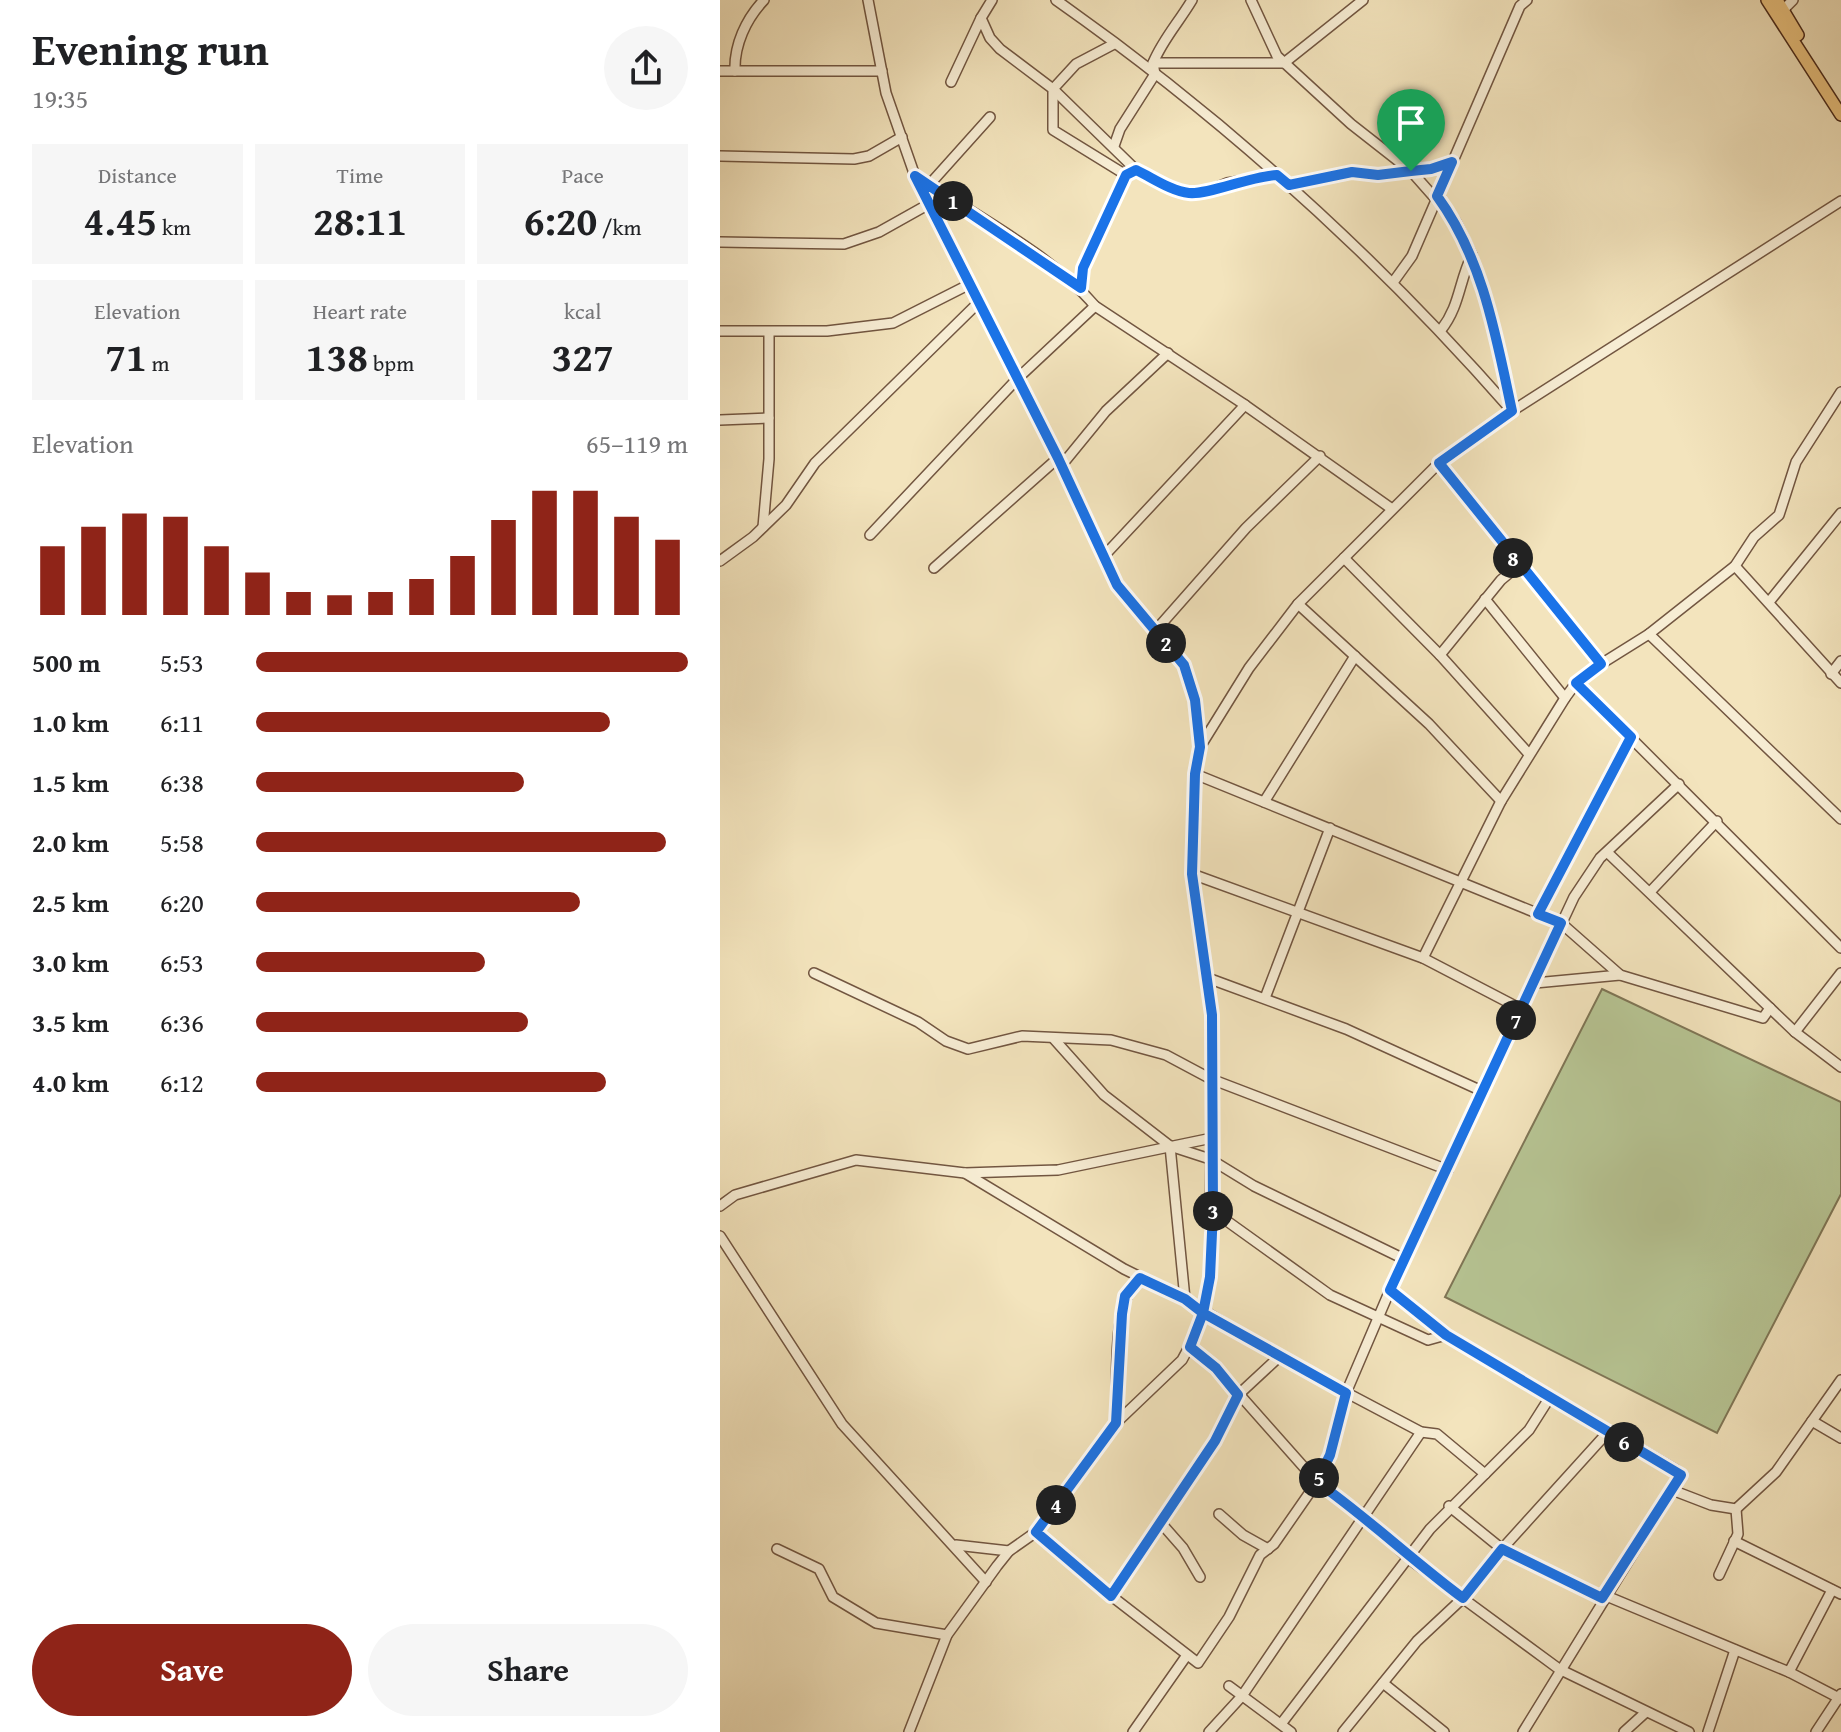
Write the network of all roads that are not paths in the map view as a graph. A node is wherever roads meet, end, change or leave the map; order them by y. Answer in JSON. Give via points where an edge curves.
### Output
{"nodes":[{"id":1,"x":764,"y":0,"type":"edge"},
{"id":2,"x":868,"y":0,"type":"edge"},
{"id":3,"x":992,"y":0,"type":"edge"},
{"id":4,"x":1056,"y":0,"type":"edge"},
{"id":5,"x":1192,"y":0,"type":"edge"},
{"id":6,"x":1251,"y":0,"type":"edge"},
{"id":7,"x":1363,"y":0,"type":"edge"},
{"id":8,"x":1510,"y":0,"type":"edge"},
{"id":9,"x":1767,"y":0,"type":"edge"},
{"id":10,"x":1793,"y":0,"type":"edge"},
{"id":11,"x":1523,"y":3,"type":"edge"},
{"id":12,"x":1780,"y":5,"type":"edge"},
{"id":13,"x":981,"y":18,"type":"junction"},
{"id":14,"x":1114,"y":44,"type":"junction"},
{"id":15,"x":1153,"y":63,"type":"junction"},
{"id":16,"x":1284,"y":63,"type":"junction"},
{"id":17,"x":720,"y":71,"type":"edge"},
{"id":18,"x":735,"y":71,"type":"junction"},
{"id":19,"x":882,"y":71,"type":"junction"},
{"id":20,"x":1155,"y":74,"type":"junction"},
{"id":21,"x":951,"y":82,"type":"dead end"},
{"id":22,"x":1053,"y":89,"type":"junction"},
{"id":23,"x":1841,"y":103,"type":"edge"},
{"id":24,"x":1841,"y":115,"type":"edge"},
{"id":25,"x":990,"y":117,"type":"dead end"},
{"id":26,"x":902,"y":137,"type":"junction"},
{"id":27,"x":1114,"y":146,"type":"junction"},
{"id":28,"x":720,"y":156,"type":"edge"},
{"id":29,"x":1452,"y":162,"type":"junction"},
{"id":30,"x":1136,"y":170,"type":"junction"},
{"id":31,"x":1411,"y":171,"type":"junction"},
{"id":32,"x":1126,"y":175,"type":"junction"},
{"id":33,"x":1277,"y":175,"type":"junction"},
{"id":34,"x":915,"y":176,"type":"junction"},
{"id":35,"x":929,"y":185,"type":"junction"},
{"id":36,"x":1289,"y":185,"type":"junction"},
{"id":37,"x":1437,"y":196,"type":"junction"},
{"id":38,"x":1841,"y":201,"type":"edge"},
{"id":39,"x":929,"y":204,"type":"junction"},
{"id":40,"x":720,"y":242,"type":"edge"},
{"id":41,"x":1472,"y":255,"type":"junction"},
{"id":42,"x":1394,"y":281,"type":"junction"},
{"id":43,"x":970,"y":284,"type":"junction"},
{"id":44,"x":1081,"y":288,"type":"junction"},
{"id":45,"x":979,"y":302,"type":"junction"},
{"id":46,"x":1095,"y":306,"type":"junction"},
{"id":47,"x":1441,"y":330,"type":"junction"},
{"id":48,"x":720,"y":331,"type":"edge"},
{"id":49,"x":769,"y":333,"type":"junction"},
{"id":50,"x":1168,"y":353,"type":"junction"},
{"id":51,"x":1018,"y":378,"type":"junction"},
{"id":52,"x":1841,"y":392,"type":"edge"},
{"id":53,"x":1245,"y":405,"type":"junction"},
{"id":54,"x":1512,"y":411,"type":"junction"},
{"id":55,"x":769,"y":418,"type":"junction"},
{"id":56,"x":720,"y":420,"type":"edge"},
{"id":57,"x":1320,"y":456,"type":"junction"},
{"id":58,"x":1060,"y":462,"type":"junction"},
{"id":59,"x":1439,"y":463,"type":"junction"},
{"id":60,"x":1392,"y":509,"type":"junction"},
{"id":61,"x":1841,"y":513,"type":"edge"},
{"id":62,"x":763,"y":527,"type":"junction"},
{"id":63,"x":870,"y":535,"type":"dead end"},
{"id":64,"x":1104,"y":556,"type":"junction"},
{"id":65,"x":1344,"y":558,"type":"junction"},
{"id":66,"x":720,"y":561,"type":"edge"},
{"id":67,"x":1519,"y":565,"type":"junction"},
{"id":68,"x":1735,"y":566,"type":"junction"},
{"id":69,"x":934,"y":568,"type":"dead end"},
{"id":70,"x":1485,"y":599,"type":"junction"},
{"id":71,"x":1769,"y":602,"type":"junction"},
{"id":72,"x":1298,"y":604,"type":"junction"},
{"id":73,"x":1156,"y":630,"type":"junction"},
{"id":74,"x":1649,"y":634,"type":"junction"},
{"id":75,"x":1440,"y":655,"type":"junction"},
{"id":76,"x":1355,"y":656,"type":"junction"},
{"id":77,"x":1841,"y":661,"type":"edge"},
{"id":78,"x":1601,"y":664,"type":"junction"},
{"id":79,"x":1831,"y":674,"type":"junction"},
{"id":80,"x":1576,"y":683,"type":"junction"},
{"id":81,"x":1841,"y":683,"type":"edge"},
{"id":82,"x":1565,"y":698,"type":"junction"},
{"id":83,"x":1631,"y":737,"type":"junction"},
{"id":84,"x":1200,"y":747,"type":"junction"},
{"id":85,"x":1528,"y":753,"type":"junction"},
{"id":86,"x":1195,"y":774,"type":"junction"},
{"id":87,"x":1679,"y":784,"type":"junction"},
{"id":88,"x":1501,"y":801,"type":"junction"},
{"id":89,"x":1264,"y":802,"type":"junction"},
{"id":90,"x":1841,"y":819,"type":"edge"},
{"id":91,"x":1717,"y":821,"type":"junction"},
{"id":92,"x":1330,"y":828,"type":"junction"},
{"id":93,"x":1609,"y":854,"type":"junction"},
{"id":94,"x":1192,"y":874,"type":"junction"},
{"id":95,"x":1463,"y":882,"type":"junction"},
{"id":96,"x":1650,"y":892,"type":"junction"},
{"id":97,"x":1300,"y":913,"type":"junction"},
{"id":98,"x":1538,"y":914,"type":"junction"},
{"id":99,"x":1561,"y":923,"type":"junction"},
{"id":100,"x":1841,"y":948,"type":"edge"},
{"id":101,"x":1423,"y":958,"type":"junction"},
{"id":102,"x":814,"y":973,"type":"dead end"},
{"id":103,"x":1841,"y":973,"type":"edge"},
{"id":104,"x":1620,"y":975,"type":"junction"},
{"id":105,"x":1205,"y":977,"type":"junction"},
{"id":106,"x":1535,"y":983,"type":"junction"},
{"id":107,"x":1265,"y":998,"type":"junction"},
{"id":108,"x":1770,"y":1008,"type":"junction"},
{"id":109,"x":1521,"y":1009,"type":"junction"},
{"id":110,"x":1795,"y":1032,"type":"junction"},
{"id":111,"x":1054,"y":1039,"type":"junction"},
{"id":112,"x":1841,"y":1067,"type":"edge"},
{"id":113,"x":1211,"y":1079,"type":"junction"},
{"id":114,"x":1484,"y":1092,"type":"junction"},
{"id":115,"x":1212,"y":1138,"type":"junction"},
{"id":116,"x":1170,"y":1146,"type":"junction"},
{"id":117,"x":1210,"y":1159,"type":"junction"},
{"id":118,"x":1448,"y":1170,"type":"junction"},
{"id":119,"x":965,"y":1173,"type":"junction"},
{"id":120,"x":720,"y":1206,"type":"edge"},
{"id":121,"x":1213,"y":1211,"type":"junction"},
{"id":122,"x":720,"y":1236,"type":"edge"},
{"id":123,"x":1404,"y":1259,"type":"junction"},
{"id":124,"x":1140,"y":1278,"type":"junction"},
{"id":125,"x":1390,"y":1290,"type":"junction"},
{"id":126,"x":1185,"y":1299,"type":"junction"},
{"id":127,"x":1203,"y":1313,"type":"junction"},
{"id":128,"x":1376,"y":1319,"type":"junction"},
{"id":129,"x":1446,"y":1335,"type":"junction"},
{"id":130,"x":1190,"y":1347,"type":"junction"},
{"id":131,"x":1279,"y":1357,"type":"junction"},
{"id":132,"x":1841,"y":1380,"type":"edge"},
{"id":133,"x":1346,"y":1393,"type":"junction"},
{"id":134,"x":1238,"y":1395,"type":"junction"},
{"id":135,"x":1550,"y":1397,"type":"junction"},
{"id":136,"x":1812,"y":1421,"type":"junction"},
{"id":137,"x":1116,"y":1423,"type":"junction"},
{"id":138,"x":1421,"y":1432,"type":"junction"},
{"id":139,"x":1607,"y":1433,"type":"junction"},
{"id":140,"x":1841,"y":1438,"type":"edge"},
{"id":141,"x":1485,"y":1474,"type":"junction"},
{"id":142,"x":1317,"y":1482,"type":"junction"},
{"id":143,"x":1672,"y":1490,"type":"junction"},
{"id":144,"x":1449,"y":1506,"type":"junction"},
{"id":145,"x":1736,"y":1509,"type":"junction"},
{"id":146,"x":1219,"y":1514,"type":"dead end"},
{"id":147,"x":1365,"y":1516,"type":"junction"},
{"id":148,"x":1161,"y":1523,"type":"junction"},
{"id":149,"x":1036,"y":1532,"type":"junction"},
{"id":150,"x":1734,"y":1541,"type":"junction"},
{"id":151,"x":956,"y":1545,"type":"junction"},
{"id":152,"x":777,"y":1549,"type":"dead end"},
{"id":153,"x":1268,"y":1549,"type":"junction"},
{"id":154,"x":1502,"y":1549,"type":"junction"},
{"id":155,"x":1009,"y":1551,"type":"junction"},
{"id":156,"x":1408,"y":1558,"type":"junction"},
{"id":157,"x":1719,"y":1575,"type":"dead end"},
{"id":158,"x":1200,"y":1577,"type":"dead end"},
{"id":159,"x":986,"y":1582,"type":"junction"},
{"id":160,"x":1836,"y":1592,"type":"edge"},
{"id":161,"x":1111,"y":1596,"type":"junction"},
{"id":162,"x":1603,"y":1596,"type":"junction"},
{"id":163,"x":1463,"y":1598,"type":"junction"},
{"id":164,"x":947,"y":1635,"type":"junction"},
{"id":165,"x":1735,"y":1650,"type":"junction"},
{"id":166,"x":1187,"y":1655,"type":"junction"},
{"id":167,"x":1559,"y":1669,"type":"junction"},
{"id":168,"x":1789,"y":1672,"type":"junction"},
{"id":169,"x":1383,"y":1683,"type":"junction"},
{"id":170,"x":1229,"y":1686,"type":"dead end"},
{"id":171,"x":1242,"y":1696,"type":"junction"},
{"id":172,"x":1840,"y":1697,"type":"edge"},
{"id":173,"x":1646,"y":1712,"type":"junction"},
{"id":174,"x":1281,"y":1724,"type":"junction"},
{"id":175,"x":909,"y":1732,"type":"edge"},
{"id":176,"x":1133,"y":1732,"type":"edge"},
{"id":177,"x":1209,"y":1732,"type":"edge"},
{"id":178,"x":1291,"y":1732,"type":"edge"},
{"id":179,"x":1343,"y":1732,"type":"edge"},
{"id":180,"x":1444,"y":1732,"type":"edge"},
{"id":181,"x":1523,"y":1732,"type":"edge"},
{"id":182,"x":1624,"y":1732,"type":"edge"},
{"id":183,"x":1689,"y":1732,"type":"edge"},
{"id":184,"x":1708,"y":1732,"type":"edge"},
{"id":185,"x":1816,"y":1732,"type":"edge"}],
"edges":[{"from":1,"to":18,"type":"street","via":[[746,25],[735,52]]},
{"from":2,"to":19,"type":"street"},
{"from":3,"to":13,"type":"street"},
{"from":4,"to":14,"type":"street"},
{"from":5,"to":15,"type":"street"},
{"from":6,"to":16,"type":"street"},
{"from":7,"to":16,"type":"street"},
{"from":8,"to":11,"type":"street"},
{"from":9,"to":24,"type":"main road"},
{"from":10,"to":12,"type":"street"},
{"from":11,"to":29,"type":"street"},
{"from":12,"to":23,"type":"main road"},
{"from":13,"to":21,"type":"street"},
{"from":13,"to":22,"type":"street","via":[[1000,49]]},
{"from":14,"to":20,"type":"street"},
{"from":14,"to":22,"type":"street","via":[[1076,64]]},
{"from":15,"to":16,"type":"street"},
{"from":15,"to":20,"type":"street"},
{"from":16,"to":31,"type":"street"},
{"from":17,"to":18,"type":"street"},
{"from":18,"to":19,"type":"street"},
{"from":19,"to":26,"type":"street"},
{"from":20,"to":27,"type":"street"},
{"from":20,"to":33,"type":"street"},
{"from":22,"to":27,"type":"street"},
{"from":22,"to":32,"type":"street","via":[[1053,130]]},
{"from":25,"to":35,"type":"street"},
{"from":26,"to":28,"type":"street","via":[[854,159]]},
{"from":26,"to":34,"type":"street"},
{"from":27,"to":30,"type":"street"},
{"from":29,"to":31,"type":"street"},
{"from":29,"to":37,"type":"street"},
{"from":30,"to":32,"type":"street"},
{"from":30,"to":33,"type":"street","via":[[1190,193]]},
{"from":31,"to":36,"type":"street","via":[[1352,172]]},
{"from":31,"to":37,"type":"street"},
{"from":32,"to":44,"type":"street","via":[[1083,268]]},
{"from":33,"to":36,"type":"street"},
{"from":34,"to":35,"type":"street"},
{"from":34,"to":39,"type":"street"},
{"from":35,"to":44,"type":"street"},
{"from":36,"to":42,"type":"street"},
{"from":37,"to":41,"type":"street"},
{"from":37,"to":42,"type":"street","via":[[1412,256]]},
{"from":38,"to":54,"type":"street"},
{"from":39,"to":40,"type":"street","via":[[879,232],[844,244]]},
{"from":39,"to":43,"type":"street"},
{"from":41,"to":47,"type":"street","via":[[1461,277],[1459,303]]},
{"from":41,"to":54,"type":"street"},
{"from":42,"to":47,"type":"street"},
{"from":43,"to":45,"type":"street"},
{"from":43,"to":49,"type":"street","via":[[893,323]]},
{"from":44,"to":46,"type":"street"},
{"from":45,"to":51,"type":"street"},
{"from":45,"to":62,"type":"street","via":[[815,463]]},
{"from":46,"to":50,"type":"street"},
{"from":46,"to":51,"type":"street"},
{"from":47,"to":54,"type":"street"},
{"from":48,"to":49,"type":"street"},
{"from":49,"to":55,"type":"street"},
{"from":50,"to":53,"type":"street"},
{"from":50,"to":58,"type":"street"},
{"from":51,"to":58,"type":"street"},
{"from":51,"to":63,"type":"street"},
{"from":52,"to":68,"type":"street","via":[[1796,462],[1779,515],[1754,537]]},
{"from":53,"to":57,"type":"street"},
{"from":53,"to":64,"type":"street"},
{"from":54,"to":59,"type":"street"},
{"from":55,"to":56,"type":"street"},
{"from":55,"to":62,"type":"street"},
{"from":57,"to":60,"type":"street"},
{"from":57,"to":73,"type":"street","via":[[1246,528]]},
{"from":58,"to":64,"type":"street"},
{"from":58,"to":69,"type":"street"},
{"from":59,"to":60,"type":"street"},
{"from":59,"to":67,"type":"street"},
{"from":60,"to":65,"type":"street"},
{"from":61,"to":71,"type":"street"},
{"from":62,"to":66,"type":"street"},
{"from":64,"to":73,"type":"street","via":[[1117,585]]},
{"from":65,"to":72,"type":"street"},
{"from":65,"to":75,"type":"street"},
{"from":67,"to":70,"type":"street"},
{"from":67,"to":78,"type":"street"},
{"from":68,"to":71,"type":"street"},
{"from":68,"to":74,"type":"street"},
{"from":70,"to":75,"type":"street"},
{"from":70,"to":82,"type":"street"},
{"from":71,"to":79,"type":"street"},
{"from":72,"to":76,"type":"street"},
{"from":72,"to":84,"type":"street","via":[[1249,668]]},
{"from":73,"to":84,"type":"street","via":[[1184,665],[1195,700]]},
{"from":74,"to":78,"type":"street"},
{"from":74,"to":90,"type":"street"},
{"from":75,"to":85,"type":"street"},
{"from":76,"to":88,"type":"street"},
{"from":76,"to":89,"type":"street"},
{"from":77,"to":79,"type":"street"},
{"from":78,"to":80,"type":"street"},
{"from":79,"to":81,"type":"street"},
{"from":80,"to":82,"type":"street"},
{"from":80,"to":83,"type":"street"},
{"from":82,"to":85,"type":"street"},
{"from":83,"to":87,"type":"street"},
{"from":83,"to":98,"type":"street"},
{"from":84,"to":86,"type":"street"},
{"from":85,"to":88,"type":"street"},
{"from":86,"to":89,"type":"street"},
{"from":86,"to":94,"type":"street"},
{"from":87,"to":91,"type":"street"},
{"from":87,"to":93,"type":"street"},
{"from":88,"to":95,"type":"street"},
{"from":89,"to":92,"type":"street"},
{"from":91,"to":96,"type":"street"},
{"from":91,"to":100,"type":"street"},
{"from":92,"to":95,"type":"street"},
{"from":92,"to":97,"type":"street"},
{"from":93,"to":96,"type":"street"},
{"from":93,"to":99,"type":"street","via":[[1592,868]]},
{"from":94,"to":97,"type":"street"},
{"from":94,"to":105,"type":"street"},
{"from":95,"to":98,"type":"street"},
{"from":95,"to":101,"type":"street"},
{"from":96,"to":108,"type":"street"},
{"from":97,"to":101,"type":"street"},
{"from":97,"to":107,"type":"street"},
{"from":98,"to":99,"type":"street"},
{"from":99,"to":104,"type":"street"},
{"from":99,"to":106,"type":"street"},
{"from":101,"to":109,"type":"street"},
{"from":102,"to":111,"type":"street","via":[[968,1049],[1022,1036]]},
{"from":103,"to":110,"type":"street"},
{"from":104,"to":106,"type":"street"},
{"from":104,"to":108,"type":"street","via":[[1763,1018]]},
{"from":105,"to":107,"type":"street"},
{"from":105,"to":113,"type":"street","via":[[1212,1015]]},
{"from":106,"to":109,"type":"street"},
{"from":107,"to":114,"type":"street"},
{"from":108,"to":110,"type":"street"},
{"from":109,"to":114,"type":"street"},
{"from":110,"to":112,"type":"street"},
{"from":111,"to":113,"type":"street","via":[[1111,1040],[1166,1055]]},
{"from":111,"to":116,"type":"street","via":[[1104,1095]]},
{"from":113,"to":115,"type":"street"},
{"from":113,"to":118,"type":"street"},
{"from":114,"to":118,"type":"street"},
{"from":115,"to":116,"type":"street"},
{"from":115,"to":117,"type":"street"},
{"from":116,"to":117,"type":"street"},
{"from":116,"to":119,"type":"street","via":[[1058,1170]]},
{"from":116,"to":126,"type":"street"},
{"from":117,"to":121,"type":"street"},
{"from":117,"to":123,"type":"street"},
{"from":118,"to":123,"type":"street"},
{"from":119,"to":120,"type":"street","via":[[856,1160],[735,1195]]},
{"from":119,"to":124,"type":"street"},
{"from":121,"to":127,"type":"street"},
{"from":121,"to":128,"type":"street","via":[[1330,1295]]},
{"from":122,"to":151,"type":"street","via":[[842,1424]]},
{"from":123,"to":125,"type":"street"},
{"from":124,"to":126,"type":"street"},
{"from":124,"to":137,"type":"street","via":[[1125,1296],[1122,1314]]},
{"from":125,"to":128,"type":"street"},
{"from":125,"to":129,"type":"street"},
{"from":126,"to":127,"type":"street"},
{"from":127,"to":130,"type":"street"},
{"from":127,"to":131,"type":"street"},
{"from":128,"to":129,"type":"street","via":[[1428,1340]]},
{"from":128,"to":133,"type":"street"},
{"from":129,"to":135,"type":"street"},
{"from":130,"to":134,"type":"street"},
{"from":130,"to":137,"type":"street"},
{"from":131,"to":133,"type":"street"},
{"from":131,"to":134,"type":"street"},
{"from":132,"to":136,"type":"street"},
{"from":133,"to":138,"type":"street"},
{"from":133,"to":142,"type":"street"},
{"from":134,"to":142,"type":"street"},
{"from":134,"to":148,"type":"street","via":[[1215,1441]]},
{"from":135,"to":139,"type":"street"},
{"from":135,"to":141,"type":"street","via":[[1529,1430]]},
{"from":136,"to":140,"type":"street"},
{"from":136,"to":145,"type":"street","via":[[1776,1472]]},
{"from":137,"to":149,"type":"street"},
{"from":138,"to":141,"type":"street","via":[[1437,1434]]},
{"from":138,"to":147,"type":"street"},
{"from":139,"to":143,"type":"street","via":[[1676,1470],[1681,1475]]},
{"from":139,"to":154,"type":"street"},
{"from":141,"to":144,"type":"street"},
{"from":142,"to":147,"type":"street"},
{"from":142,"to":153,"type":"street"},
{"from":143,"to":145,"type":"street"},
{"from":143,"to":162,"type":"street"},
{"from":144,"to":154,"type":"street"},
{"from":144,"to":156,"type":"street"},
{"from":145,"to":150,"type":"street"},
{"from":146,"to":153,"type":"street"},
{"from":147,"to":156,"type":"street"},
{"from":147,"to":171,"type":"street"},
{"from":148,"to":158,"type":"street"},
{"from":148,"to":161,"type":"street"},
{"from":149,"to":155,"type":"street"},
{"from":149,"to":161,"type":"street"},
{"from":150,"to":157,"type":"street"},
{"from":150,"to":160,"type":"street"},
{"from":151,"to":155,"type":"street"},
{"from":151,"to":159,"type":"street"},
{"from":152,"to":164,"type":"street","via":[[819,1569],[833,1597],[876,1623]]},
{"from":153,"to":166,"type":"street","via":[[1198,1663]]},
{"from":154,"to":162,"type":"street"},
{"from":154,"to":163,"type":"street"},
{"from":155,"to":159,"type":"street"},
{"from":156,"to":163,"type":"street"},
{"from":156,"to":174,"type":"street"},
{"from":159,"to":164,"type":"street"},
{"from":160,"to":168,"type":"street"},
{"from":161,"to":166,"type":"street"},
{"from":162,"to":165,"type":"street"},
{"from":162,"to":167,"type":"street"},
{"from":163,"to":167,"type":"street"},
{"from":163,"to":169,"type":"street","via":[[1417,1641]]},
{"from":164,"to":175,"type":"street"},
{"from":165,"to":168,"type":"street"},
{"from":165,"to":184,"type":"street"},
{"from":166,"to":176,"type":"street"},
{"from":167,"to":173,"type":"street"},
{"from":167,"to":181,"type":"street"},
{"from":168,"to":172,"type":"street"},
{"from":169,"to":179,"type":"street"},
{"from":169,"to":180,"type":"street"},
{"from":170,"to":171,"type":"street"},
{"from":171,"to":174,"type":"street"},
{"from":171,"to":177,"type":"street"},
{"from":172,"to":185,"type":"street"},
{"from":173,"to":182,"type":"street"},
{"from":173,"to":183,"type":"street"},
{"from":174,"to":178,"type":"street"}]}
